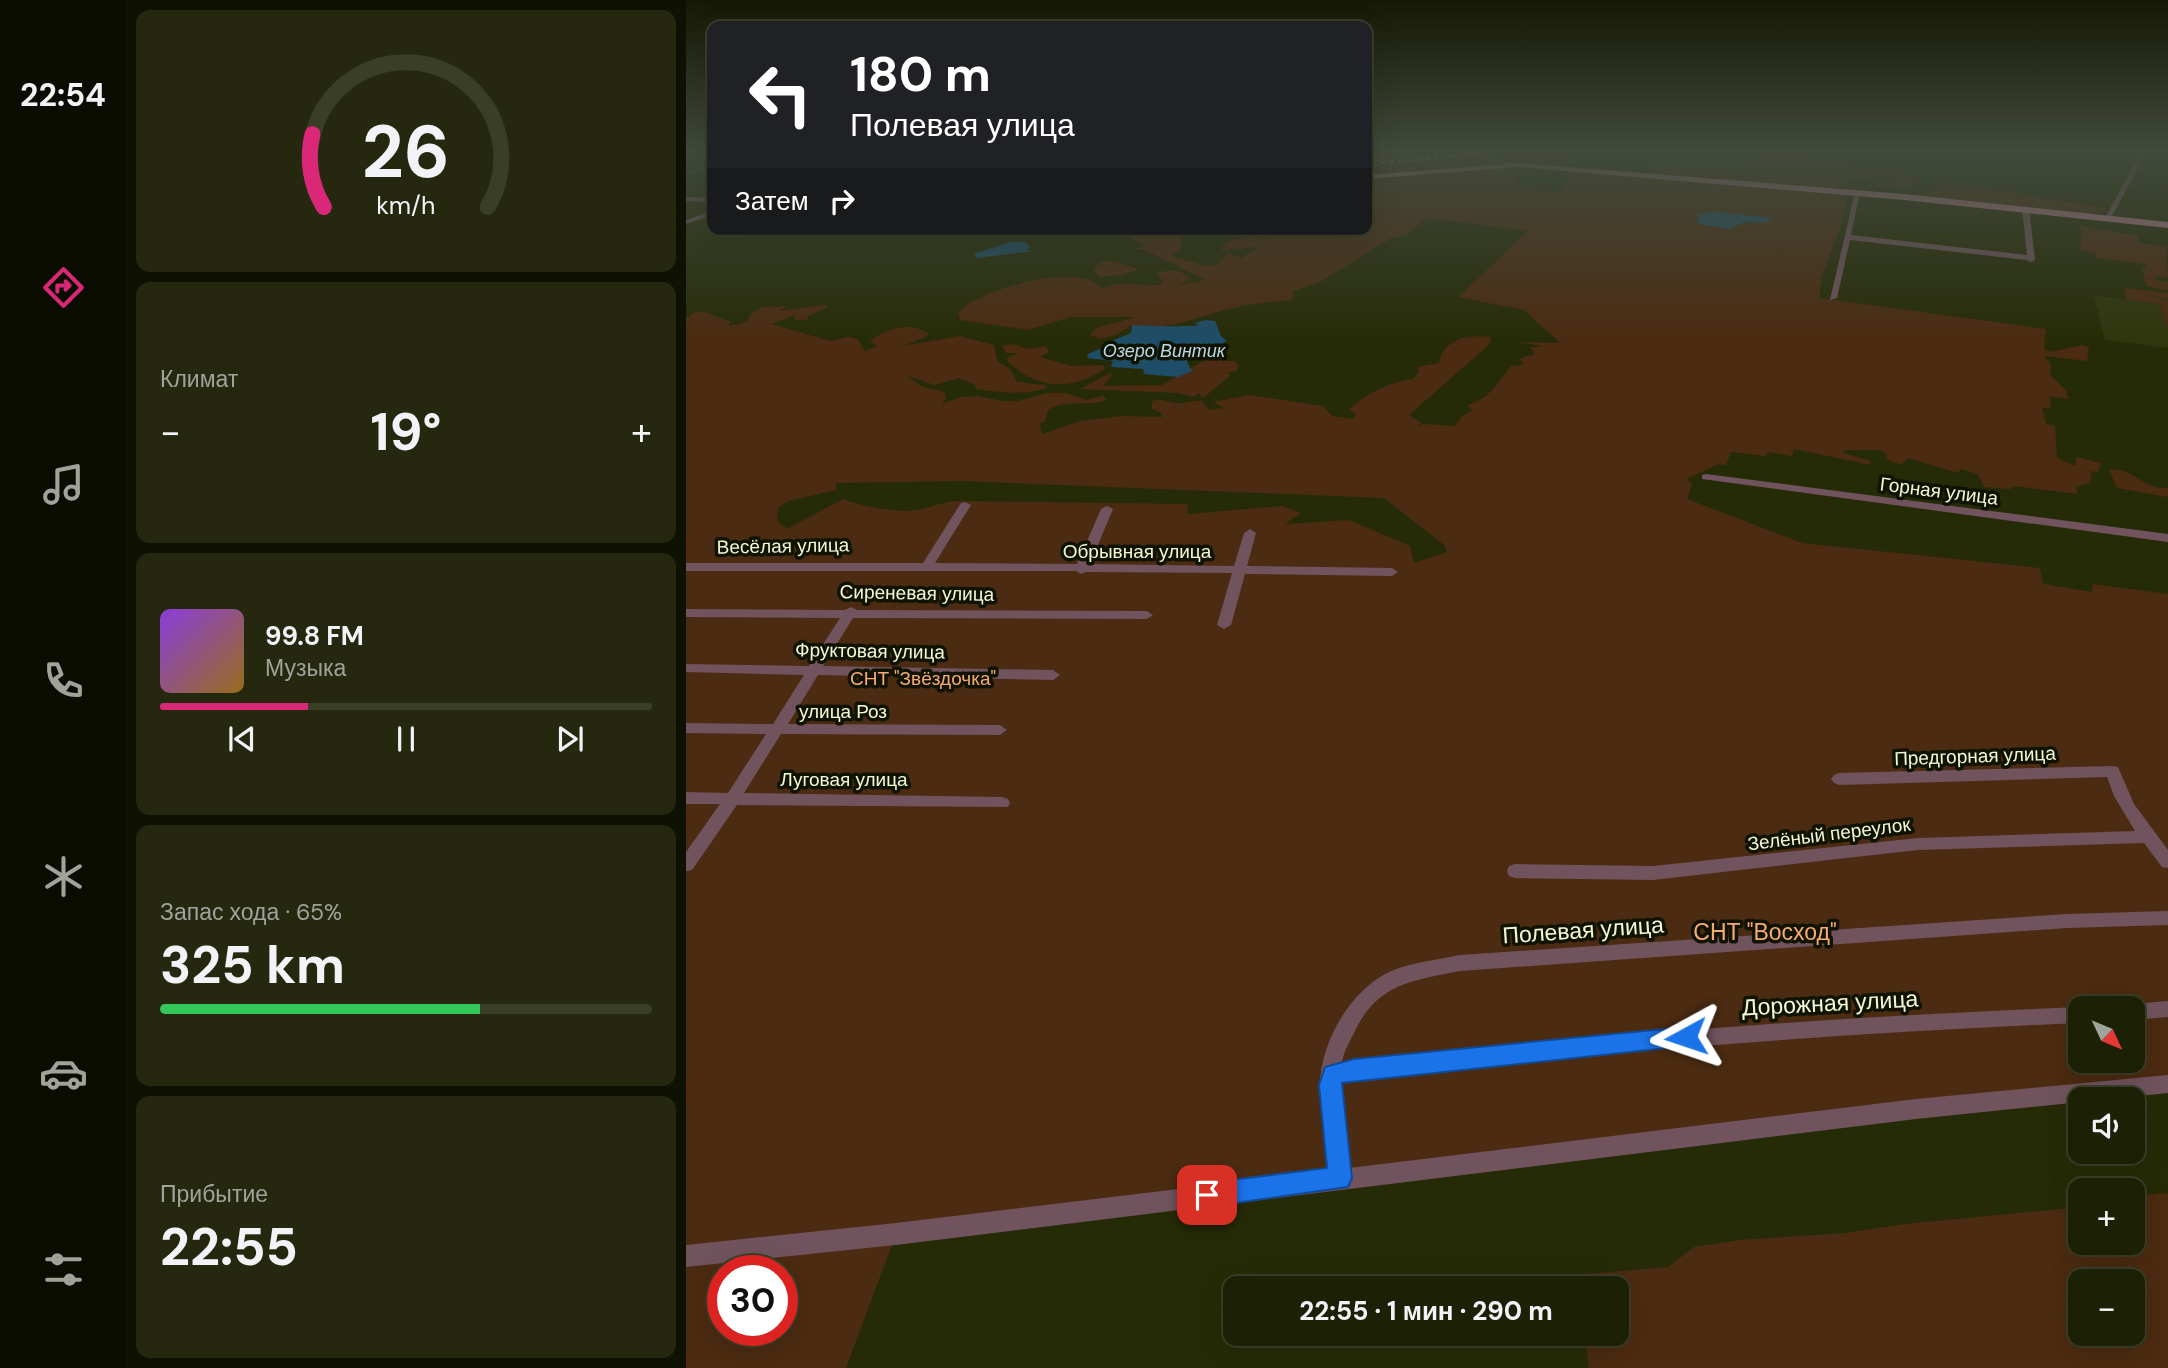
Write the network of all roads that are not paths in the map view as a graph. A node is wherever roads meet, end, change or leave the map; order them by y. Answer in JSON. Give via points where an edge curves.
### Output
{"nodes":[{"id":1,"x":1852,"y":214,"type":"edge"},
{"id":2,"x":2026,"y":214,"type":"edge"},
{"id":3,"x":2069,"y":214,"type":"edge"},
{"id":4,"x":2109,"y":214,"type":"edge"},
{"id":5,"x":707,"y":215,"type":"edge"},
{"id":6,"x":2107,"y":218,"type":"junction"},
{"id":7,"x":686,"y":222,"type":"edge"},
{"id":8,"x":2168,"y":227,"type":"edge"},
{"id":9,"x":1847,"y":237,"type":"junction"},
{"id":10,"x":1833,"y":298,"type":"dead end"},
{"id":11,"x":1706,"y":477,"type":"dead end"},
{"id":12,"x":965,"y":505,"type":"dead end"},
{"id":13,"x":1107,"y":509,"type":"dead end"},
{"id":14,"x":1250,"y":533,"type":"dead end"},
{"id":15,"x":2168,"y":538,"type":"edge"},
{"id":16,"x":881,"y":566,"type":"joint"},
{"id":17,"x":686,"y":567,"type":"edge"},
{"id":18,"x":926,"y":567,"type":"junction"},
{"id":19,"x":1082,"y":570,"type":"junction"},
{"id":20,"x":1242,"y":570,"type":"junction"},
{"id":21,"x":1392,"y":572,"type":"dead end"},
{"id":22,"x":851,"y":611,"type":"junction"},
{"id":23,"x":686,"y":613,"type":"edge"},
{"id":24,"x":1147,"y":615,"type":"dead end"},
{"id":25,"x":1224,"y":625,"type":"dead end"},
{"id":26,"x":686,"y":668,"type":"edge"},
{"id":27,"x":812,"y":669,"type":"junction"},
{"id":28,"x":1053,"y":675,"type":"dead end"},
{"id":29,"x":686,"y":728,"type":"edge"},
{"id":30,"x":1000,"y":730,"type":"dead end"},
{"id":31,"x":776,"y":731,"type":"junction"},
{"id":32,"x":1839,"y":779,"type":"dead end"},
{"id":33,"x":686,"y":798,"type":"edge"},
{"id":34,"x":732,"y":800,"type":"junction"},
{"id":35,"x":1002,"y":803,"type":"dead end"},
{"id":36,"x":2149,"y":837,"type":"junction"},
{"id":37,"x":2168,"y":862,"type":"edge"},
{"id":38,"x":686,"y":865,"type":"edge"},
{"id":39,"x":1515,"y":872,"type":"dead end"},
{"id":40,"x":2168,"y":918,"type":"edge"},
{"id":41,"x":2168,"y":1009,"type":"edge"},
{"id":42,"x":2146,"y":1011,"type":"edge"},
{"id":43,"x":2068,"y":1016,"type":"edge"},
{"id":44,"x":1332,"y":1075,"type":"junction"},
{"id":45,"x":2168,"y":1084,"type":"edge"},
{"id":46,"x":1340,"y":1178,"type":"junction"},
{"id":47,"x":686,"y":1256,"type":"edge"}],
"edges":[{"from":1,"to":9,"type":"street"},
{"from":2,"to":9,"type":"street","via":[[2031,259]]},
{"from":3,"to":6,"type":"main road"},
{"from":4,"to":6,"type":"street"},
{"from":5,"to":7,"type":"street"},
{"from":6,"to":8,"type":"main road"},
{"from":9,"to":10,"type":"street"},
{"from":11,"to":15,"type":"street","name":"Горная улица"},
{"from":12,"to":18,"type":"street"},
{"from":13,"to":19,"type":"street"},
{"from":14,"to":20,"type":"street"},
{"from":16,"to":17,"type":"street","name":"Весёлая улица"},
{"from":16,"to":18,"type":"street","name":"Обрывная улица"},
{"from":18,"to":19,"type":"street","name":"Обрывная улица"},
{"from":19,"to":20,"type":"street","name":"Обрывная улица"},
{"from":20,"to":21,"type":"street","name":"Обрывная улица"},
{"from":20,"to":25,"type":"street"},
{"from":22,"to":23,"type":"street","name":"Сиреневая улица"},
{"from":22,"to":24,"type":"street","name":"Сиреневая улица"},
{"from":22,"to":27,"type":"street"},
{"from":26,"to":27,"type":"street","name":"Фруктовая улица"},
{"from":27,"to":28,"type":"street","name":"Фруктовая улица"},
{"from":27,"to":31,"type":"street"},
{"from":29,"to":31,"type":"street","name":"улица Роз"},
{"from":30,"to":31,"type":"street","name":"улица Роз"},
{"from":31,"to":34,"type":"street"},
{"from":32,"to":36,"type":"street","name":"Предгорная улица","via":[[2113,771],[2118,791]]},
{"from":33,"to":34,"type":"street","name":"Луговая улица"},
{"from":34,"to":35,"type":"street","name":"Луговая улица"},
{"from":34,"to":38,"type":"street"},
{"from":36,"to":37,"type":"street"},
{"from":36,"to":39,"type":"street","name":"Зелёный переулок","via":[[1956,842],[1626,874]]},
{"from":40,"to":44,"type":"street","name":"Полевая улица","via":[[1613,951],[1423,969],[1396,977],[1364,999],[1333,1057]]},
{"from":41,"to":42,"type":"street"},
{"from":43,"to":44,"type":"street","name":"Дорожная улица","via":[[1733,1033],[1354,1069]]},
{"from":44,"to":46,"type":"street","name":"Полевая улица"},
{"from":45,"to":46,"type":"street","via":[[1916,1109]]},
{"from":46,"to":47,"type":"street"}]}
